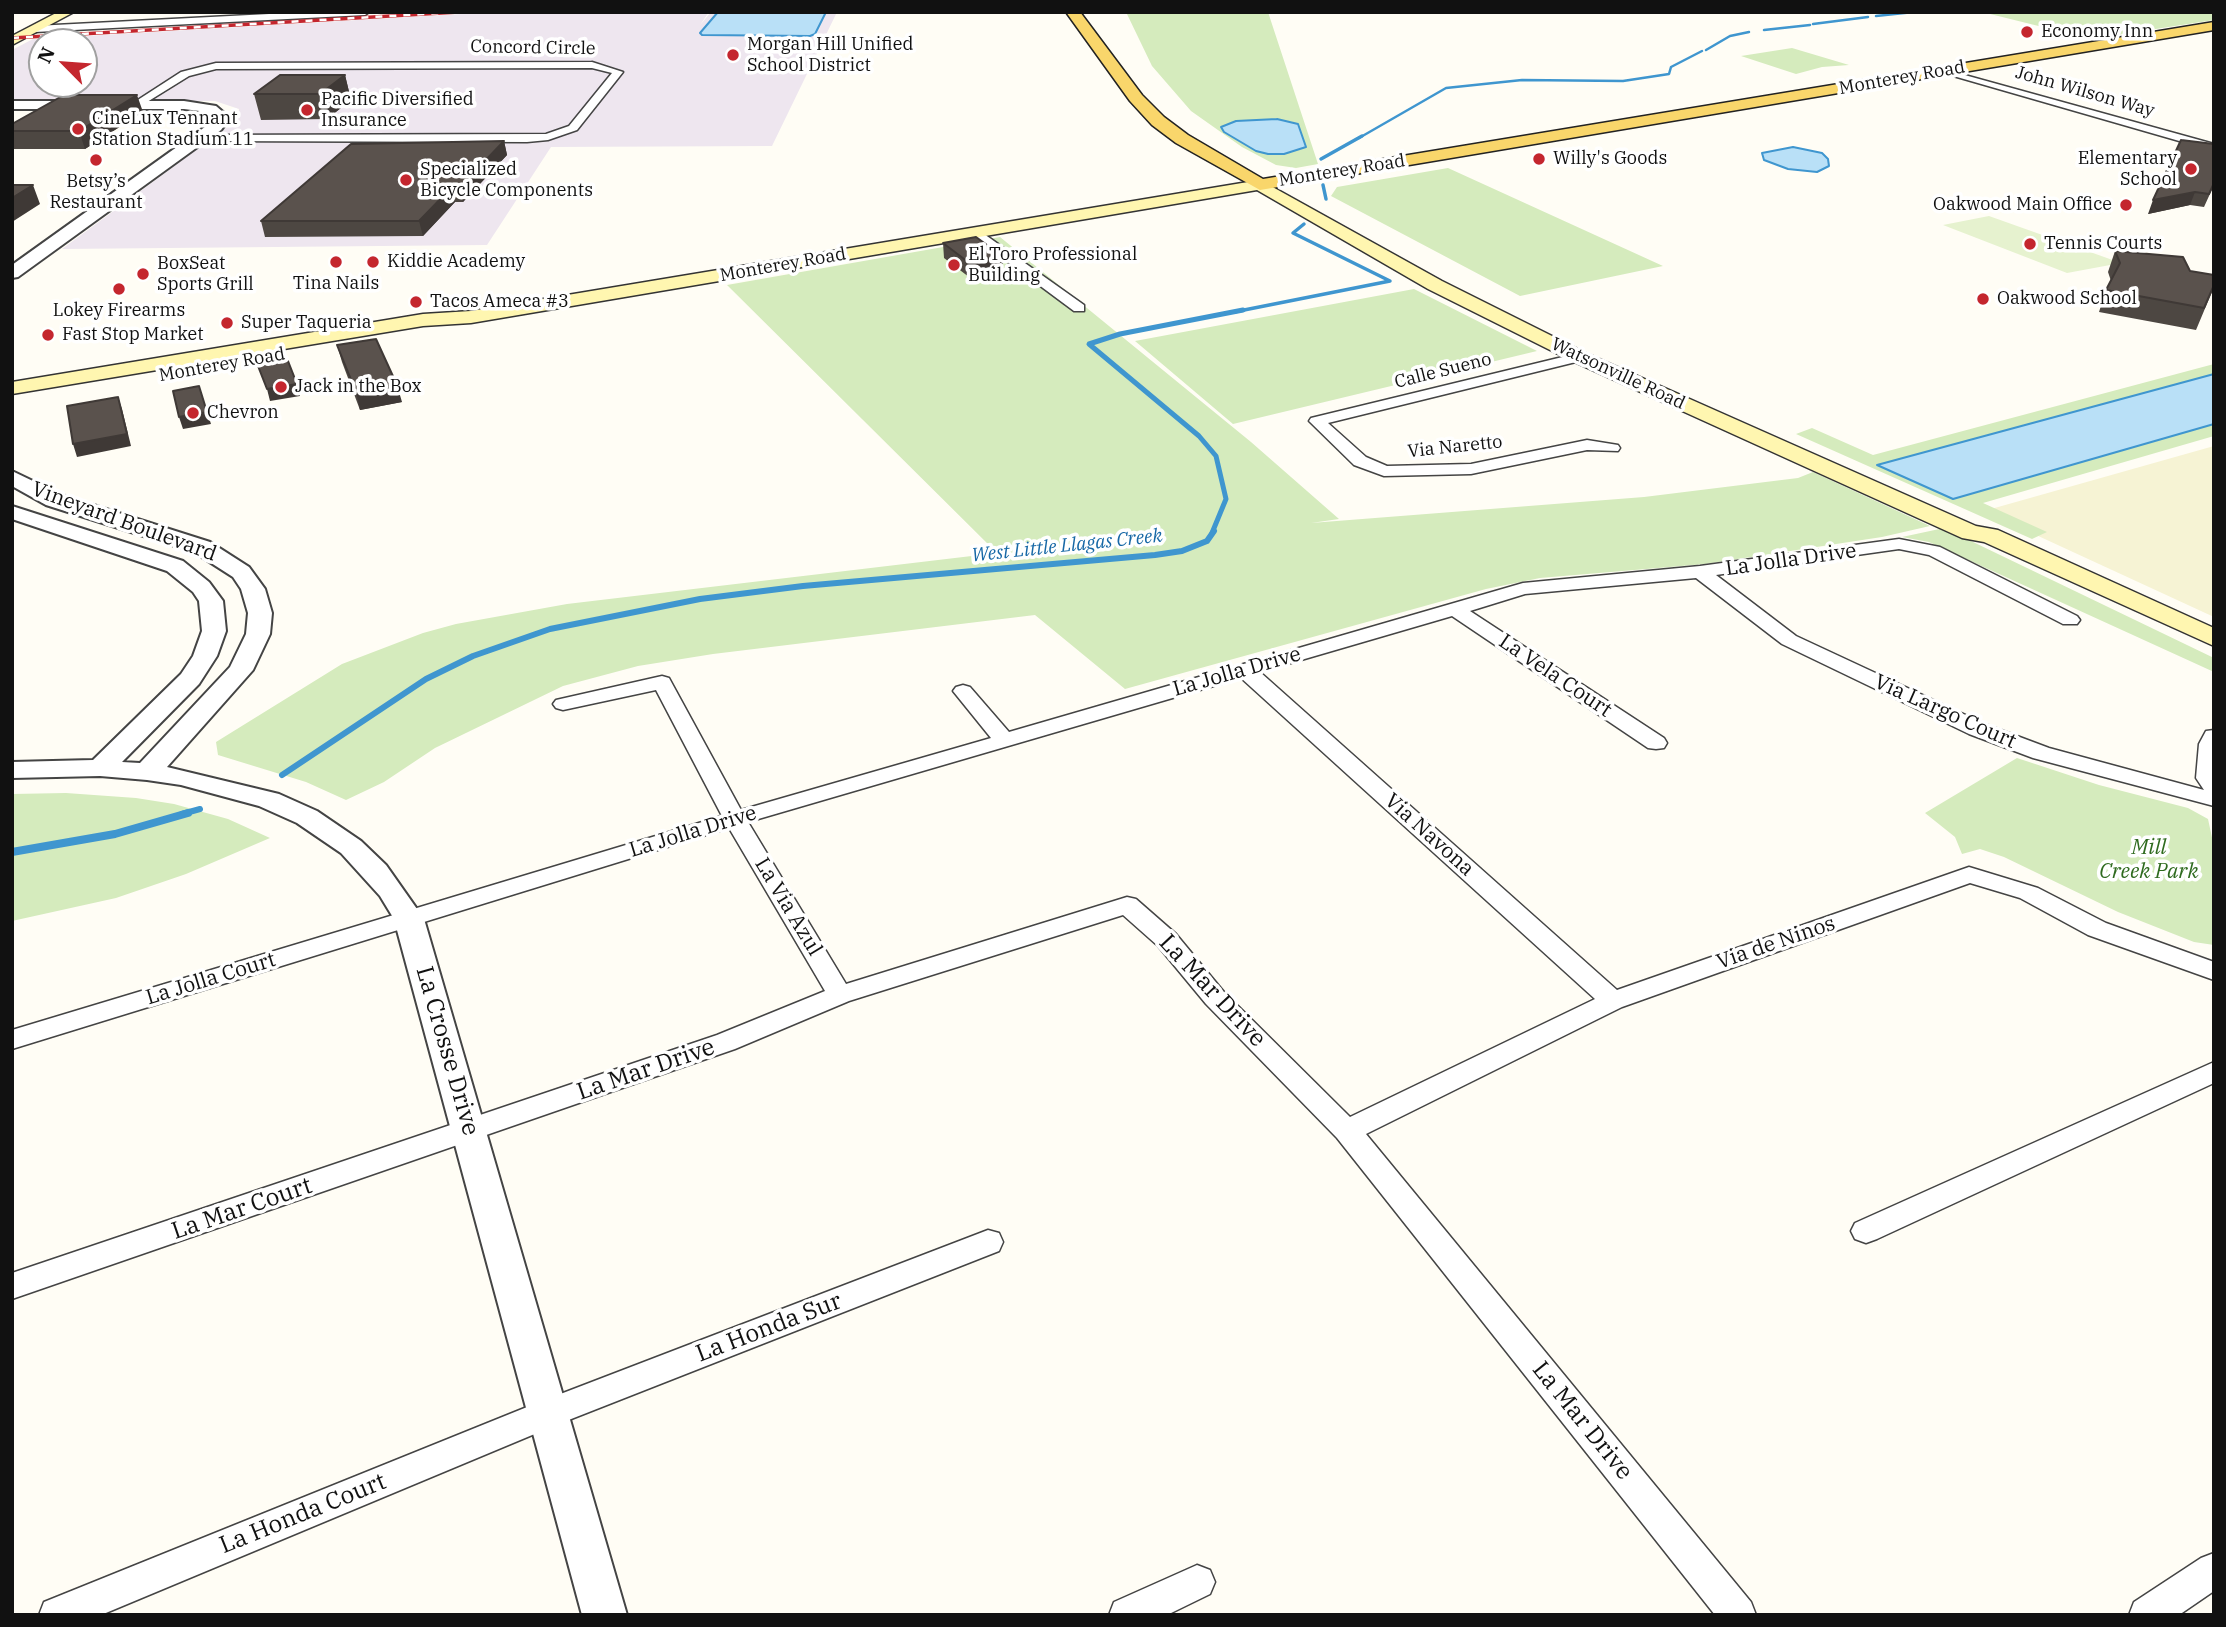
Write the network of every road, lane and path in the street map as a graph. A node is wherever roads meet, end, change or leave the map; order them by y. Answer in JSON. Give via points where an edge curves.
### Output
{"nodes":[{"id":1,"x":68,"y":12,"type":"edge"},
{"id":2,"x":365,"y":12,"type":"edge"},
{"id":3,"x":1073,"y":12,"type":"edge"},
{"id":4,"x":1088,"y":12,"type":"edge"},
{"id":5,"x":41,"y":22,"type":"edge"},
{"id":6,"x":2214,"y":26,"type":"edge"},
{"id":7,"x":66,"y":28,"type":"edge"},
{"id":8,"x":87,"y":28,"type":"edge"},
{"id":9,"x":15,"y":29,"type":"edge"},
{"id":10,"x":12,"y":41,"type":"edge"},
{"id":11,"x":1947,"y":71,"type":"junction"},
{"id":12,"x":12,"y":105,"type":"edge"},
{"id":13,"x":135,"y":105,"type":"junction"},
{"id":14,"x":200,"y":138,"type":"junction"},
{"id":15,"x":2214,"y":148,"type":"edge"},
{"id":16,"x":1280,"y":181,"type":"junction"},
{"id":17,"x":1260,"y":185,"type":"junction"},
{"id":18,"x":977,"y":233,"type":"junction"},
{"id":19,"x":12,"y":273,"type":"edge"},
{"id":20,"x":1079,"y":308,"type":"dead end"},
{"id":21,"x":471,"y":317,"type":"junction"},
{"id":22,"x":1578,"y":357,"type":"junction"},
{"id":23,"x":12,"y":388,"type":"edge"},
{"id":24,"x":12,"y":399,"type":"edge"},
{"id":25,"x":1317,"y":421,"type":"joint"},
{"id":26,"x":1612,"y":448,"type":"dead end"},
{"id":27,"x":1857,"y":476,"type":"junction"},
{"id":28,"x":12,"y":477,"type":"edge"},
{"id":29,"x":12,"y":512,"type":"edge"},
{"id":30,"x":1700,"y":572,"type":"junction"},
{"id":31,"x":1454,"y":609,"type":"junction"},
{"id":32,"x":2070,"y":620,"type":"dead end"},
{"id":33,"x":2214,"y":638,"type":"edge"},
{"id":34,"x":1245,"y":670,"type":"junction"},
{"id":35,"x":963,"y":691,"type":"dead end"},
{"id":36,"x":563,"y":704,"type":"dead end"},
{"id":37,"x":2214,"y":737,"type":"edge"},
{"id":38,"x":1004,"y":740,"type":"junction"},
{"id":39,"x":1656,"y":743,"type":"dead end"},
{"id":40,"x":100,"y":768,"type":"junction"},
{"id":41,"x":12,"y":770,"type":"edge"},
{"id":42,"x":147,"y":772,"type":"junction"},
{"id":43,"x":2214,"y":788,"type":"edge"},
{"id":44,"x":2214,"y":799,"type":"edge"},
{"id":45,"x":735,"y":819,"type":"junction"},
{"id":46,"x":409,"y":919,"type":"junction"},
{"id":47,"x":2214,"y":971,"type":"edge"},
{"id":48,"x":840,"y":995,"type":"junction"},
{"id":49,"x":1613,"y":1001,"type":"junction"},
{"id":50,"x":12,"y":1040,"type":"edge"},
{"id":51,"x":2214,"y":1072,"type":"edge"},
{"id":52,"x":1347,"y":1131,"type":"junction"},
{"id":53,"x":471,"y":1132,"type":"junction"},
{"id":54,"x":1866,"y":1231,"type":"dead end"},
{"id":55,"x":988,"y":1242,"type":"dead end"},
{"id":56,"x":12,"y":1286,"type":"edge"},
{"id":57,"x":549,"y":1413,"type":"junction"},
{"id":58,"x":2214,"y":1570,"type":"edge"},
{"id":59,"x":1197,"y":1582,"type":"dead end"},
{"id":60,"x":57,"y":1615,"type":"edge"},
{"id":61,"x":605,"y":1615,"type":"edge"},
{"id":62,"x":1127,"y":1615,"type":"edge"},
{"id":63,"x":1738,"y":1615,"type":"edge"},
{"id":64,"x":2147,"y":1615,"type":"edge"}],
"edges":[{"from":1,"to":5,"type":"main road"},
{"from":2,"to":8,"type":"street"},
{"from":3,"to":17,"type":"main road","via":[[1158,121]]},
{"from":4,"to":16,"type":"main road","via":[[1165,107],[1194,130]]},
{"from":5,"to":7,"type":"main road"},
{"from":5,"to":9,"type":"main road"},
{"from":5,"to":10,"type":"main road"},
{"from":6,"to":11,"type":"main road","name":"Monterey Road"},
{"from":11,"to":15,"type":"street","name":"John Wilson Way"},
{"from":11,"to":16,"type":"main road","name":"Monterey Road"},
{"from":12,"to":13,"type":"street"},
{"from":13,"to":14,"type":"street","via":[[194,106],[218,112],[221,122]]},
{"from":13,"to":14,"type":"street","name":"Concord Circle","via":[[185,74],[216,66],[593,65],[618,72],[573,128],[548,136]]},
{"from":14,"to":19,"type":"street"},
{"from":16,"to":17,"type":"main road","name":"Monterey Road"},
{"from":16,"to":27,"type":"main road","name":"Watsonville Road","via":[[1524,320]]},
{"from":17,"to":18,"type":"main road","name":"Monterey Road"},
{"from":17,"to":22,"type":"main road","name":"Watsonville Road","via":[[1442,289]]},
{"from":18,"to":20,"type":"street"},
{"from":18,"to":21,"type":"main road","name":"Monterey Road"},
{"from":21,"to":23,"type":"main road","name":"Monterey Road","via":[[423,320]]},
{"from":21,"to":24,"type":"main road","name":"Monterey Road","via":[[431,329]]},
{"from":22,"to":25,"type":"street","name":"Calle Sueno"},
{"from":22,"to":27,"type":"main road","name":"Watsonville Road"},
{"from":25,"to":26,"type":"street","name":"Via Naretto","via":[[1360,461],[1384,471],[1471,469],[1587,445]]},
{"from":27,"to":33,"type":"main road","name":"Watsonville Road","via":[[1971,533],[1989,535]]},
{"from":28,"to":42,"type":"street","name":"Vineyard Boulevard","via":[[54,500],[202,547],[240,572],[253,589],[260,613],[258,634],[241,670]]},
{"from":29,"to":40,"type":"street","name":"Vineyard Boulevard","via":[[175,566],[211,601],[214,631],[190,679]]},
{"from":30,"to":31,"type":"street","name":"La Jolla Drive","via":[[1556,584]]},
{"from":30,"to":32,"type":"street","name":"La Jolla Drive","via":[[1899,544],[1934,551]]},
{"from":30,"to":44,"type":"street","name":"Via Largo Court","via":[[1789,640],[1977,729],[2041,752]]},
{"from":31,"to":34,"type":"street","name":"La Jolla Drive"},
{"from":31,"to":39,"type":"street","name":"La Vela Court"},
{"from":34,"to":38,"type":"street","name":"La Jolla Drive"},
{"from":34,"to":49,"type":"street","name":"Via Navona"},
{"from":35,"to":38,"type":"street"},
{"from":36,"to":45,"type":"street","name":"La Via Azul","via":[[662,682]]},
{"from":37,"to":43,"type":"street","via":[[2207,778]]},
{"from":38,"to":45,"type":"street","name":"La Jolla Drive"},
{"from":40,"to":41,"type":"street","name":"La Crosse Drive"},
{"from":40,"to":42,"type":"street","name":"La Crosse Drive"},
{"from":42,"to":46,"type":"street","name":"La Crosse Drive","via":[[269,800],[307,817],[376,870]]},
{"from":45,"to":46,"type":"street","name":"La Jolla Drive"},
{"from":45,"to":48,"type":"street","name":"La Via Azul"},
{"from":46,"to":50,"type":"street","name":"La Jolla Court"},
{"from":46,"to":53,"type":"street","name":"La Crosse Drive"},
{"from":47,"to":49,"type":"street","name":"Via de Ninos","via":[[2097,929],[2029,893],[1969,875]]},
{"from":48,"to":52,"type":"street","name":"La Mar Drive","via":[[1127,905],[1167,940],[1215,998]]},
{"from":48,"to":53,"type":"street","name":"La Mar Drive","via":[[726,1042]]},
{"from":49,"to":52,"type":"street","name":"Via de Ninos"},
{"from":51,"to":54,"type":"street"},
{"from":52,"to":63,"type":"street","name":"La Mar Drive"},
{"from":53,"to":56,"type":"street","name":"La Mar Court"},
{"from":53,"to":57,"type":"street","name":"La Crosse Drive"},
{"from":55,"to":57,"type":"street","name":"La Honda Sur"},
{"from":57,"to":60,"type":"street","name":"La Honda Court"},
{"from":57,"to":61,"type":"street","name":"La Crosse Drive"},
{"from":58,"to":64,"type":"street"},
{"from":59,"to":62,"type":"street"}]}
